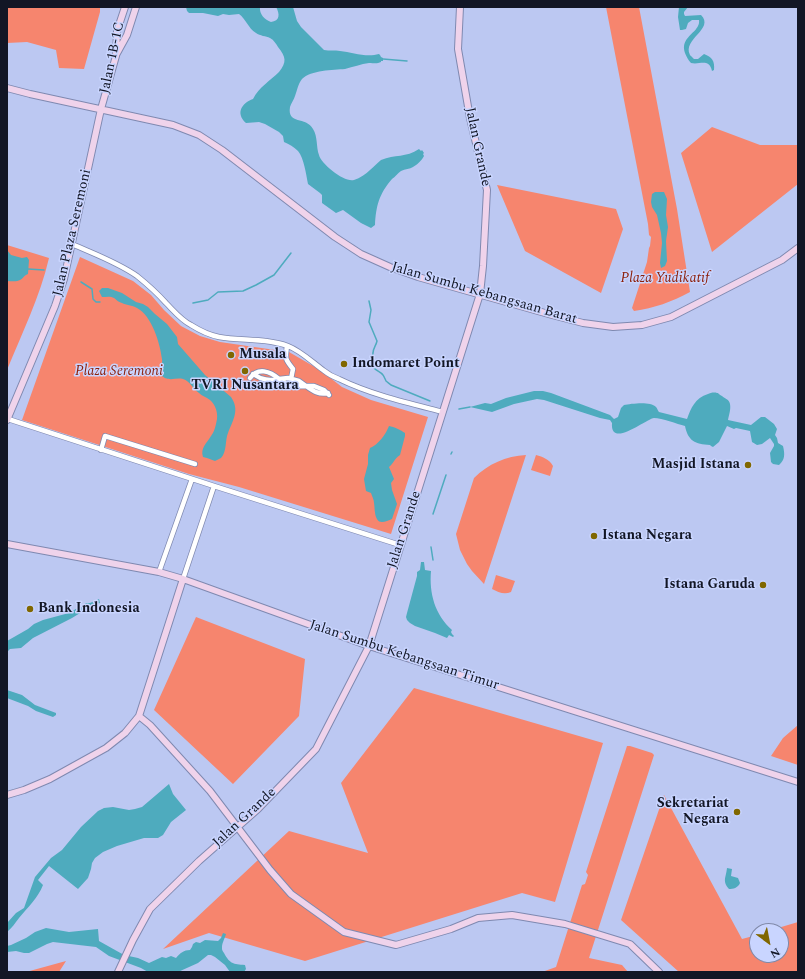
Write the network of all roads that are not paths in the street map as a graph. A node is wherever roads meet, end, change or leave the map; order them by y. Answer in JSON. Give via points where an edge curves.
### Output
{"nodes":[{"id":1,"x":125,"y":7,"type":"edge"},
{"id":2,"x":136,"y":7,"type":"edge"},
{"id":3,"x":460,"y":7,"type":"edge"},
{"id":4,"x":116,"y":56,"type":"junction"},
{"id":5,"x":7,"y":88,"type":"edge"},
{"id":6,"x":101,"y":109,"type":"junction"},
{"id":7,"x":72,"y":244,"type":"junction"},
{"id":8,"x":798,"y":248,"type":"edge"},
{"id":9,"x":480,"y":294,"type":"junction"},
{"id":10,"x":288,"y":346,"type":"junction"},
{"id":11,"x":291,"y":378,"type":"junction"},
{"id":12,"x":279,"y":379,"type":"junction"},
{"id":13,"x":306,"y":386,"type":"junction"},
{"id":14,"x":328,"y":394,"type":"dead end"},
{"id":15,"x":443,"y":412,"type":"junction"},
{"id":16,"x":7,"y":420,"type":"edge"},
{"id":17,"x":101,"y":450,"type":"junction"},
{"id":18,"x":195,"y":464,"type":"dead end"},
{"id":19,"x":192,"y":479,"type":"junction"},
{"id":20,"x":214,"y":486,"type":"junction"},
{"id":21,"x":7,"y":544,"type":"edge"},
{"id":22,"x":400,"y":545,"type":"junction"},
{"id":23,"x":160,"y":572,"type":"junction"},
{"id":24,"x":182,"y":579,"type":"junction"},
{"id":25,"x":369,"y":646,"type":"junction"},
{"id":26,"x":138,"y":716,"type":"junction"},
{"id":27,"x":798,"y":782,"type":"edge"},
{"id":28,"x":7,"y":795,"type":"edge"},
{"id":29,"x":238,"y":827,"type":"junction"},
{"id":30,"x":118,"y":972,"type":"edge"},
{"id":31,"x":659,"y":972,"type":"edge"}],
"edges":[{"from":1,"to":4,"type":"street","name":"Jalan 1B-1C","via":[[117,31]]},
{"from":2,"to":4,"type":"street","via":[[127,35]]},
{"from":3,"to":9,"type":"street","name":"Jalan Grande","via":[[458,49],[470,118],[487,190]]},
{"from":4,"to":6,"type":"street","name":"Jalan 1B-1C"},
{"from":5,"to":6,"type":"street","name":"Jalan Sumbu Kebangsaan Barat"},
{"from":6,"to":7,"type":"street","name":"Jalan Plaza Seremoni"},
{"from":6,"to":9,"type":"street","name":"Jalan Sumbu Kebangsaan Barat","via":[[173,125],[199,135],[335,238],[361,254],[418,277]]},
{"from":7,"to":10,"type":"street","via":[[119,265],[136,276],[178,315],[201,331],[217,336]]},
{"from":7,"to":16,"type":"street","name":"Jalan Plaza Seremoni","via":[[55,306]]},
{"from":8,"to":9,"type":"street","name":"Jalan Sumbu Kebangsaan Barat","via":[[782,260],[671,317],[642,325],[613,327],[583,323]]},
{"from":9,"to":15,"type":"street","name":"Jalan Grande"},
{"from":10,"to":11,"type":"street","via":[[286,357],[293,369]]},
{"from":10,"to":15,"type":"street","via":[[348,384]]},
{"from":11,"to":12,"type":"street"},
{"from":11,"to":13,"type":"street"},
{"from":12,"to":12,"type":"street","via":[[262,371],[251,376],[265,380]]},
{"from":12,"to":13,"type":"street","via":[[296,387]]},
{"from":13,"to":14,"type":"street","via":[[312,391]]},
{"from":15,"to":22,"type":"street","name":"Jalan Grande"},
{"from":16,"to":17,"type":"street"},
{"from":17,"to":18,"type":"street","via":[[105,436]]},
{"from":17,"to":19,"type":"street"},
{"from":19,"to":20,"type":"street"},
{"from":19,"to":23,"type":"street"},
{"from":20,"to":22,"type":"street"},
{"from":20,"to":24,"type":"street"},
{"from":21,"to":23,"type":"street","name":"Jalan Sumbu Kebangsaan Timur"},
{"from":22,"to":25,"type":"street","name":"Jalan Grande"},
{"from":23,"to":24,"type":"street","name":"Jalan Sumbu Kebangsaan Timur"},
{"from":24,"to":25,"type":"street","name":"Jalan Sumbu Kebangsaan Timur"},
{"from":24,"to":26,"type":"street"},
{"from":25,"to":27,"type":"street","name":"Jalan Sumbu Kebangsaan Timur"},
{"from":25,"to":29,"type":"street","name":"Jalan Grande","via":[[316,749]]},
{"from":26,"to":28,"type":"street","via":[[125,733],[106,748],[50,778]]},
{"from":26,"to":29,"type":"street","via":[[150,725],[210,791]]},
{"from":29,"to":30,"type":"street","name":"Jalan Grande","via":[[150,909]]},
{"from":29,"to":31,"type":"street","via":[[291,894],[344,932],[396,945],[451,929],[478,918],[512,915],[565,924],[630,944]]}]}
